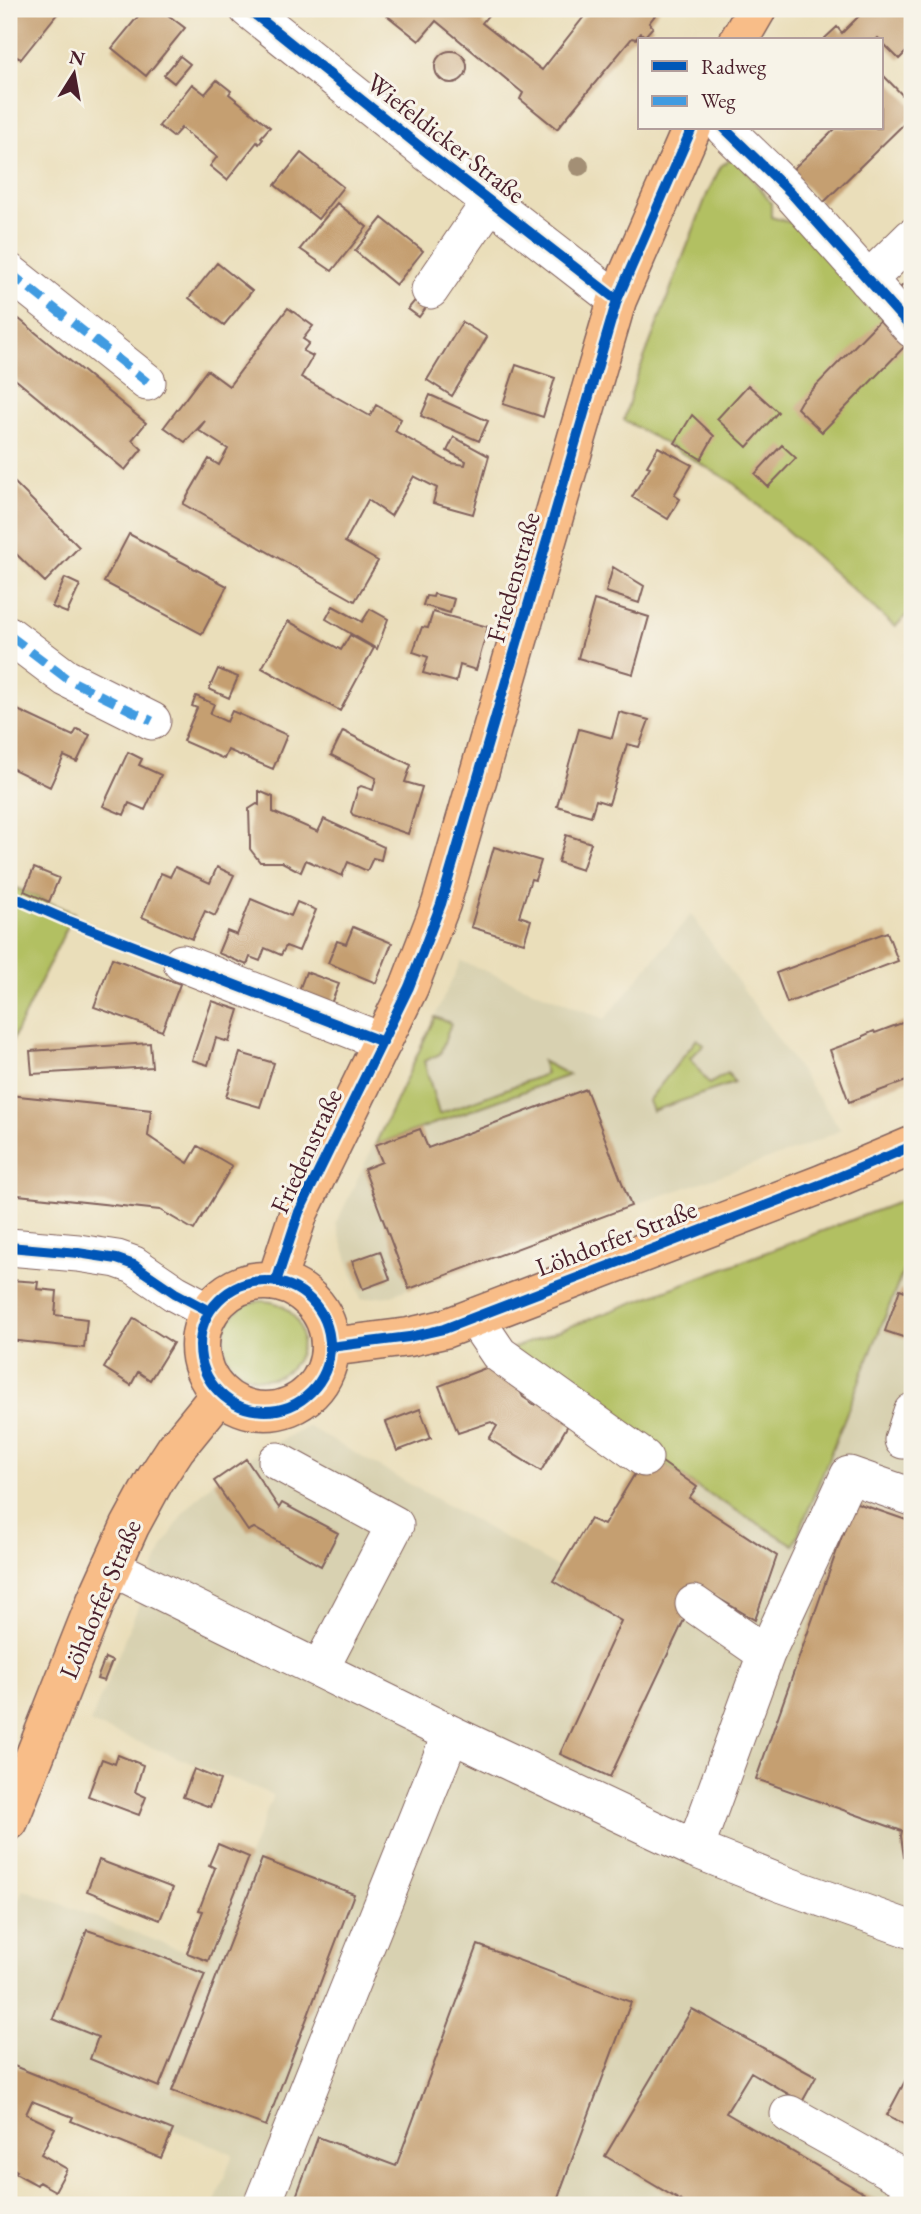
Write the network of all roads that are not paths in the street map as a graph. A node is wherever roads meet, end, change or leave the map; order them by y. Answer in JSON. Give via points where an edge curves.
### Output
{"nodes":[{"id":1,"x":248,"y":9,"type":"edge"},
{"id":2,"x":757,"y":9,"type":"edge"},
{"id":3,"x":740,"y":38,"type":"edge"},
{"id":4,"x":691,"y":130,"type":"edge"},
{"id":5,"x":726,"y":130,"type":"edge"},
{"id":6,"x":491,"y":202,"type":"junction"},
{"id":7,"x":912,"y":236,"type":"edge"},
{"id":8,"x":9,"y":272,"type":"edge"},
{"id":9,"x":868,"y":280,"type":"junction"},
{"id":10,"x":430,"y":290,"type":"dead end"},
{"id":11,"x":617,"y":300,"type":"junction"},
{"id":12,"x":912,"y":329,"type":"edge"},
{"id":13,"x":147,"y":382,"type":"dead end"},
{"id":14,"x":9,"y":635,"type":"edge"},
{"id":15,"x":152,"y":721,"type":"dead end"},
{"id":16,"x":182,"y":963,"type":"dead end"},
{"id":17,"x":383,"y":1042,"type":"junction"},
{"id":18,"x":912,"y":1146,"type":"edge"},
{"id":19,"x":9,"y":1247,"type":"edge"},
{"id":20,"x":276,"y":1282,"type":"junction"},
{"id":21,"x":209,"y":1311,"type":"junction"},
{"id":22,"x":474,"y":1317,"type":"junction"},
{"id":23,"x":330,"y":1347,"type":"junction"},
{"id":24,"x":220,"y":1394,"type":"junction"},
{"id":25,"x":644,"y":1458,"type":"dead end"},
{"id":26,"x":277,"y":1461,"type":"dead end"},
{"id":27,"x":912,"y":1497,"type":"edge"},
{"id":28,"x":111,"y":1567,"type":"junction"},
{"id":29,"x":694,"y":1604,"type":"dead end"},
{"id":30,"x":766,"y":1654,"type":"junction"},
{"id":31,"x":320,"y":1669,"type":"junction"},
{"id":32,"x":451,"y":1734,"type":"junction"},
{"id":33,"x":9,"y":1821,"type":"edge"},
{"id":34,"x":695,"y":1849,"type":"junction"},
{"id":35,"x":912,"y":1930,"type":"edge"},
{"id":36,"x":789,"y":2114,"type":"dead end"},
{"id":37,"x":912,"y":2183,"type":"edge"},
{"id":38,"x":262,"y":2205,"type":"edge"}],
"edges":[{"from":1,"to":6,"type":"street","name":"Wiefeldicker Straße"},
{"from":2,"to":3,"type":"main road"},
{"from":4,"to":11,"type":"main road","name":"Friedenstraße"},
{"from":5,"to":9,"type":"street","via":[[790,192]]},
{"from":6,"to":10,"type":"street"},
{"from":6,"to":11,"type":"street","name":"Wiefeldicker Straße"},
{"from":7,"to":9,"type":"street"},
{"from":8,"to":13,"type":"street"},
{"from":9,"to":12,"type":"street"},
{"from":11,"to":17,"type":"main road","name":"Friedenstraße","via":[[441,904]]},
{"from":14,"to":15,"type":"street","via":[[66,678]]},
{"from":16,"to":17,"type":"street"},
{"from":17,"to":20,"type":"main road","name":"Friedenstraße","via":[[299,1212]]},
{"from":18,"to":22,"type":"main road","name":"Löhdorfer Straße"},
{"from":19,"to":21,"type":"street","via":[[117,1259]]},
{"from":20,"to":21,"type":"main road","via":[[251,1283],[228,1293]]},
{"from":20,"to":23,"type":"main road","via":[[297,1290],[314,1305],[326,1324]]},
{"from":21,"to":24,"type":"main road","via":[[201,1331],[200,1355],[207,1377]]},
{"from":22,"to":23,"type":"main road","name":"Löhdorfer Straße","via":[[409,1337]]},
{"from":22,"to":25,"type":"street","via":[[499,1354]]},
{"from":23,"to":24,"type":"main road","via":[[316,1386],[300,1401],[260,1411],[239,1406]]},
{"from":24,"to":28,"type":"main road","name":"Löhdorfer Straße","via":[[155,1480]]},
{"from":26,"to":31,"type":"street","via":[[395,1525]]},
{"from":27,"to":30,"type":"street","via":[[849,1475]]},
{"from":28,"to":31,"type":"street"},
{"from":28,"to":33,"type":"main road","name":"Löhdorfer Straße"},
{"from":29,"to":30,"type":"street"},
{"from":30,"to":34,"type":"street"},
{"from":31,"to":32,"type":"street"},
{"from":32,"to":34,"type":"street"},
{"from":32,"to":38,"type":"street"},
{"from":34,"to":35,"type":"street"},
{"from":36,"to":37,"type":"street"}]}
